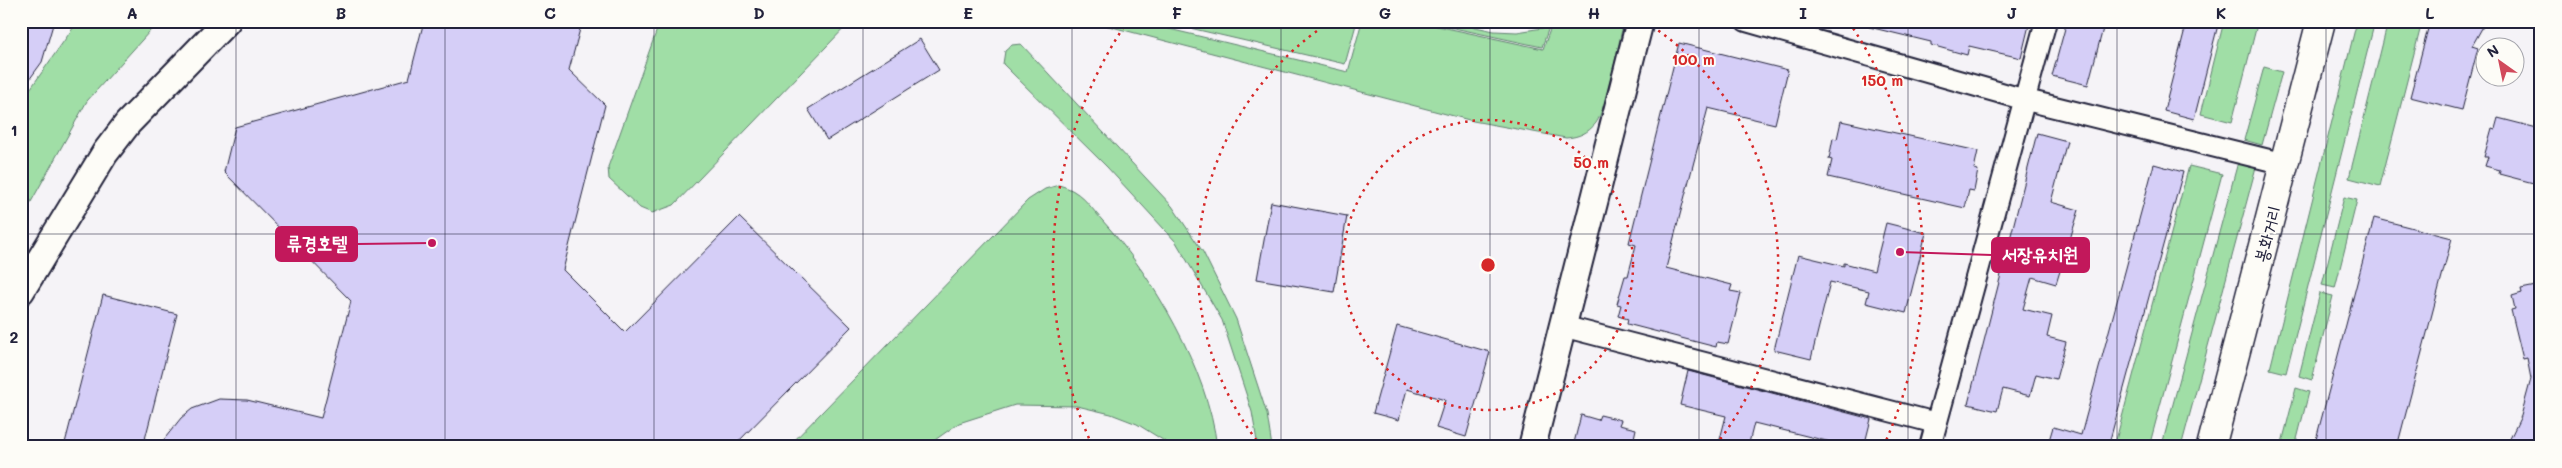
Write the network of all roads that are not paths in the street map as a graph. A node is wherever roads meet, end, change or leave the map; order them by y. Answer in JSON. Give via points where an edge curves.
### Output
{"nodes":[{"id":1,"x":227,"y":21,"type":"edge"},
{"id":2,"x":1640,"y":21,"type":"edge"},
{"id":3,"x":1746,"y":21,"type":"edge"},
{"id":4,"x":2046,"y":21,"type":"edge"},
{"id":5,"x":2321,"y":21,"type":"edge"},
{"id":6,"x":2026,"y":100,"type":"junction"},
{"id":7,"x":2285,"y":164,"type":"junction"},
{"id":8,"x":21,"y":291,"type":"edge"},
{"id":9,"x":1562,"y":326,"type":"junction"},
{"id":10,"x":1936,"y":423,"type":"junction"},
{"id":11,"x":1532,"y":447,"type":"edge"},
{"id":12,"x":1930,"y":447,"type":"edge"},
{"id":13,"x":2211,"y":447,"type":"edge"}],
"edges":[{"from":1,"to":8,"type":"street","via":[[128,124],[105,153]]},
{"from":2,"to":9,"type":"street"},
{"from":3,"to":6,"type":"street"},
{"from":4,"to":6,"type":"street"},
{"from":5,"to":7,"type":"main road","name":"봉화거리"},
{"from":6,"to":7,"type":"street"},
{"from":6,"to":10,"type":"street"},
{"from":7,"to":13,"type":"main road","name":"봉화거리"},
{"from":9,"to":10,"type":"street"},
{"from":9,"to":11,"type":"street"},
{"from":10,"to":12,"type":"street"}]}
